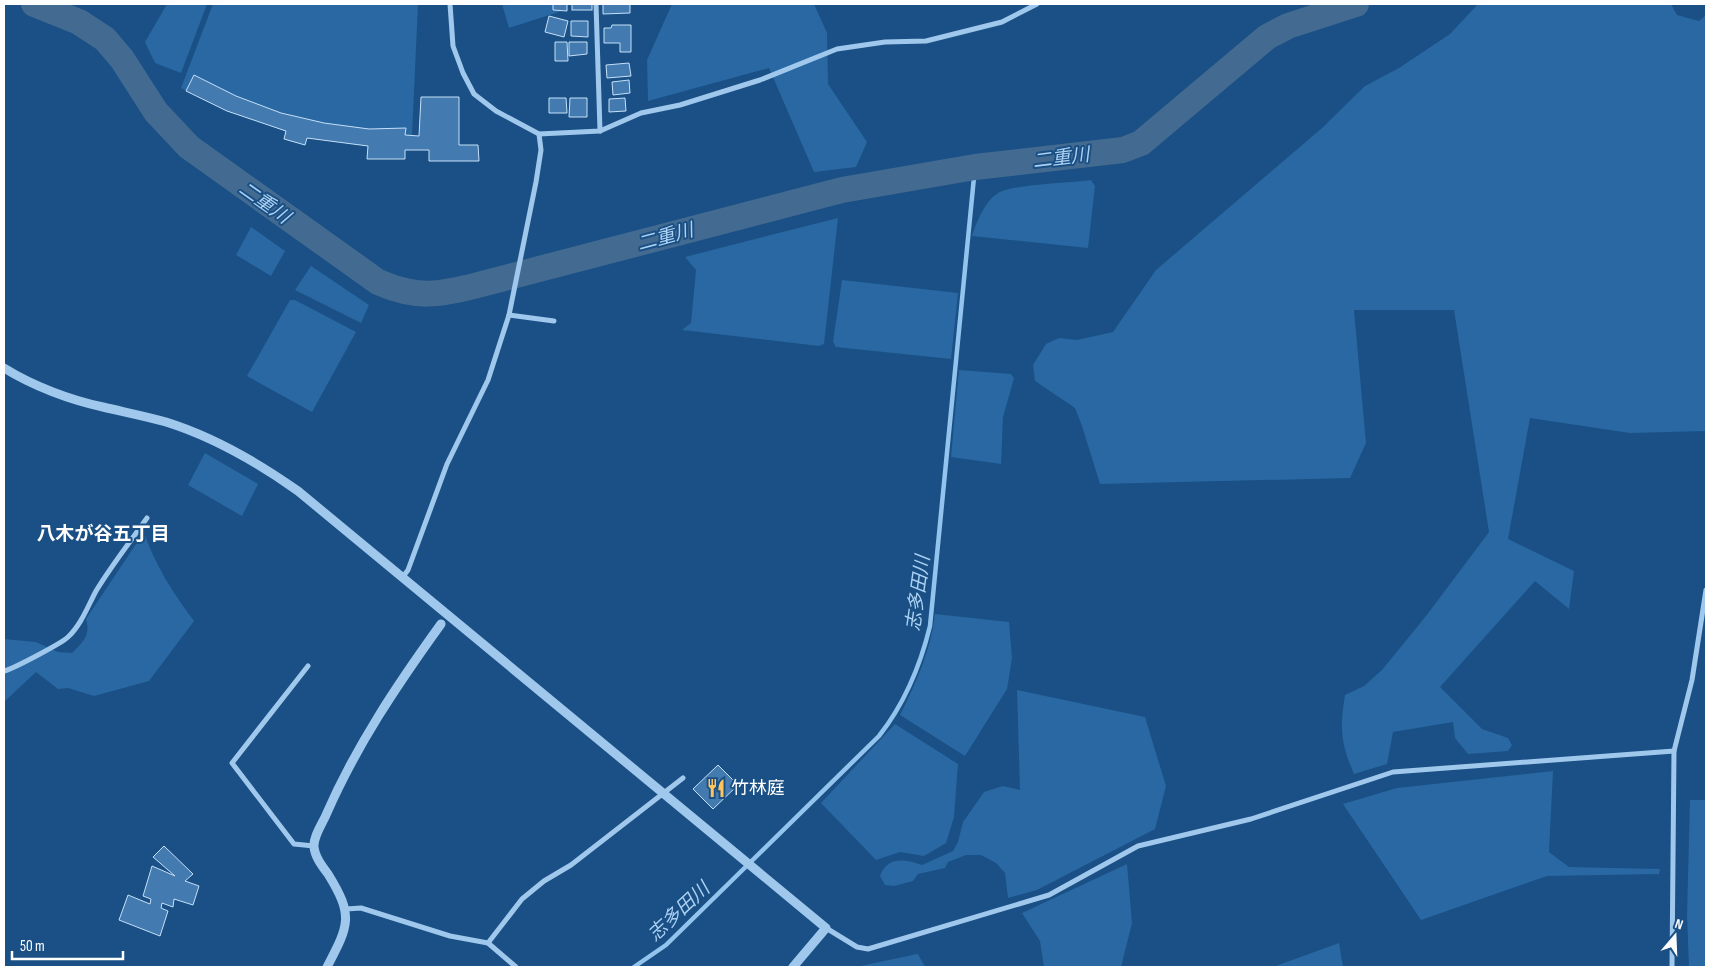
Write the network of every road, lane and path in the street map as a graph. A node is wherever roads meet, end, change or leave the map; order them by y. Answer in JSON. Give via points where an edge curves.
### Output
{"nodes":[{"id":1,"x":450,"y":4,"type":"edge"},
{"id":2,"x":596,"y":4,"type":"edge"},
{"id":3,"x":1037,"y":4,"type":"edge"},
{"id":4,"x":600,"y":131,"type":"junction"},
{"id":5,"x":539,"y":134,"type":"junction"},
{"id":6,"x":509,"y":315,"type":"junction"},
{"id":7,"x":554,"y":321,"type":"dead end"},
{"id":8,"x":4,"y":368,"type":"edge"},
{"id":9,"x":147,"y":518,"type":"dead end"},
{"id":10,"x":402,"y":578,"type":"junction"},
{"id":11,"x":1706,"y":590,"type":"edge"},
{"id":12,"x":447,"y":616,"type":"junction"},
{"id":13,"x":441,"y":624,"type":"joint"},
{"id":14,"x":308,"y":666,"type":"dead end"},
{"id":15,"x":4,"y":671,"type":"edge"},
{"id":16,"x":1674,"y":751,"type":"junction"},
{"id":17,"x":683,"y":778,"type":"dead end"},
{"id":18,"x":661,"y":793,"type":"junction"},
{"id":19,"x":314,"y":846,"type":"junction"},
{"id":20,"x":346,"y":909,"type":"junction"},
{"id":21,"x":826,"y":928,"type":"junction"},
{"id":22,"x":488,"y":943,"type":"junction"},
{"id":23,"x":327,"y":967,"type":"edge"},
{"id":24,"x":516,"y":967,"type":"edge"},
{"id":25,"x":793,"y":967,"type":"edge"},
{"id":26,"x":1672,"y":967,"type":"edge"}],
"edges":[{"from":1,"to":5,"type":"street","via":[[453,46],[474,94],[496,112]]},
{"from":2,"to":4,"type":"street"},
{"from":3,"to":4,"type":"street","via":[[1002,22],[926,40],[837,49],[760,80],[680,105],[641,113]]},
{"from":4,"to":5,"type":"street"},
{"from":5,"to":6,"type":"street","via":[[541,150],[536,182]]},
{"from":6,"to":7,"type":"street"},
{"from":6,"to":10,"type":"street","via":[[488,380],[447,464],[408,570]]},
{"from":8,"to":10,"type":"street","via":[[70,397],[168,423],[209,438],[244,456],[298,491]]},
{"from":9,"to":15,"type":"street","via":[[67,638],[20,666]]},
{"from":10,"to":12,"type":"street"},
{"from":11,"to":16,"type":"street","via":[[1692,680]]},
{"from":12,"to":13,"type":"street"},
{"from":12,"to":18,"type":"street"},
{"from":13,"to":19,"type":"street","via":[[381,709],[338,787]]},
{"from":14,"to":19,"type":"street","via":[[232,763],[294,844]]},
{"from":16,"to":21,"type":"street","via":[[1393,772],[1251,819],[1138,846],[1049,895],[879,946],[857,947]]},
{"from":16,"to":26,"type":"street"},
{"from":17,"to":18,"type":"street"},
{"from":18,"to":21,"type":"street"},
{"from":18,"to":22,"type":"street","via":[[571,865],[522,899]]},
{"from":19,"to":20,"type":"street"},
{"from":20,"to":22,"type":"street","via":[[362,908],[450,936]]},
{"from":20,"to":23,"type":"street","via":[[346,923],[340,942]]},
{"from":21,"to":25,"type":"street"},
{"from":22,"to":24,"type":"street"}]}
